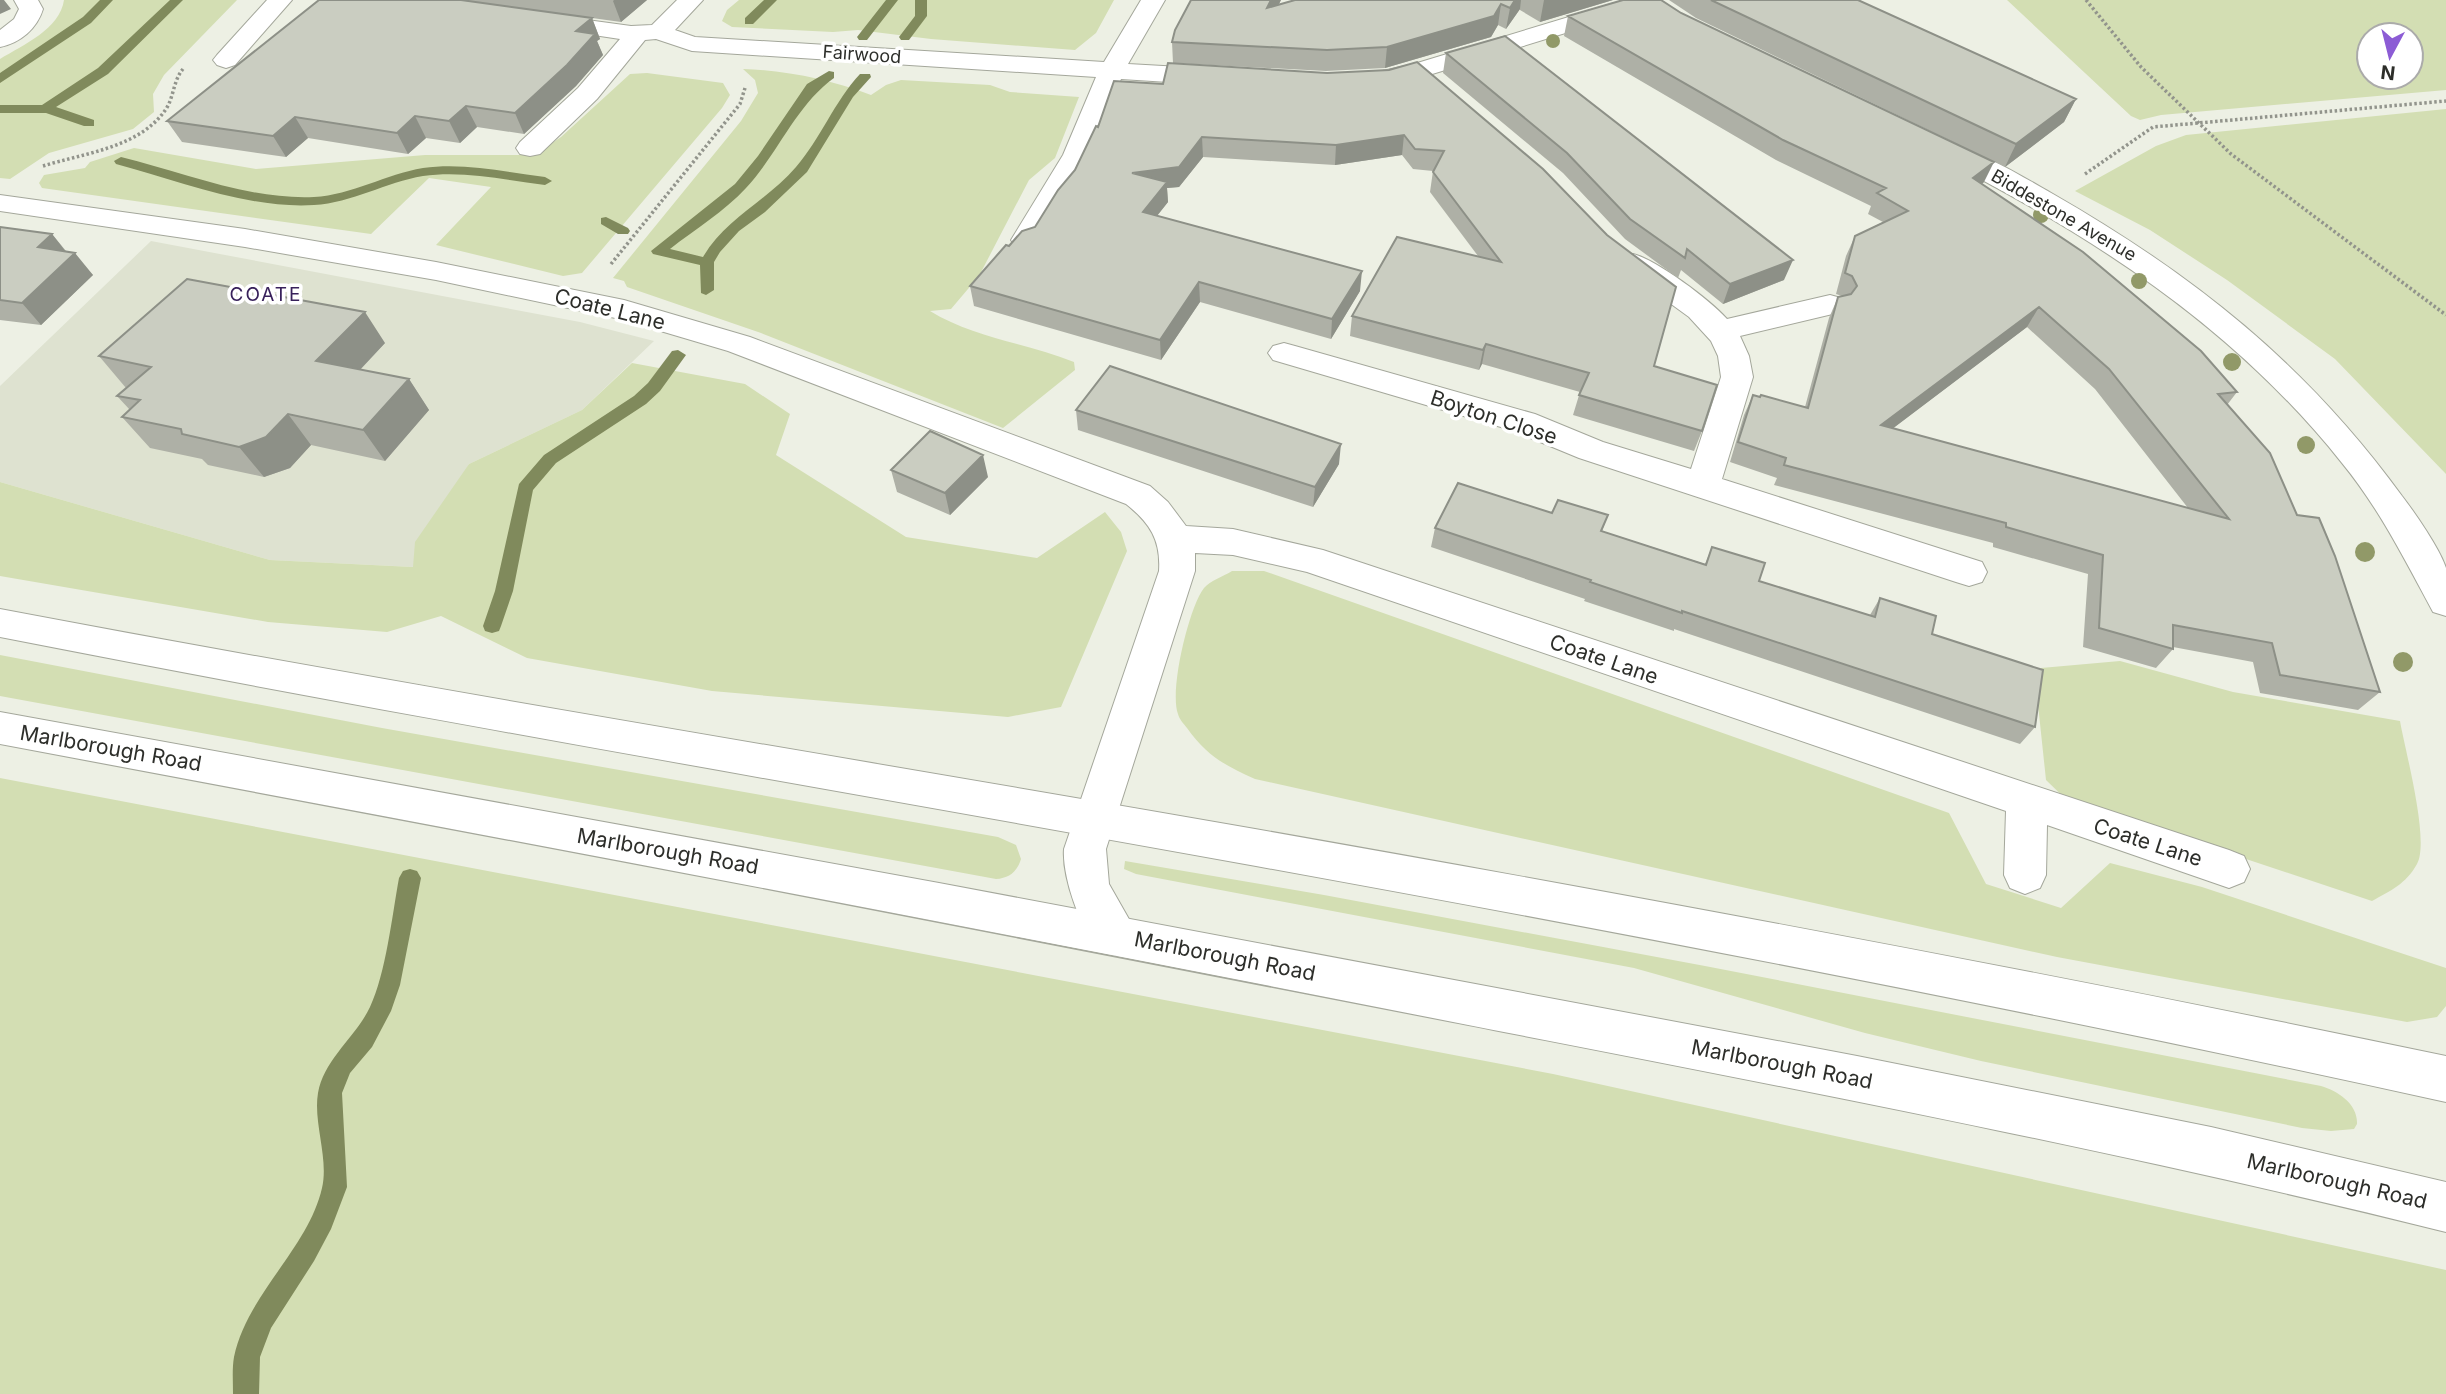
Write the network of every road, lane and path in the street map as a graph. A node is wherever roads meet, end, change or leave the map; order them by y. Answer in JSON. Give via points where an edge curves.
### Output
{"nodes":[{"id":1,"x":26,"y":0,"type":"edge"},
{"id":2,"x":280,"y":0,"type":"edge"},
{"id":3,"x":691,"y":0,"type":"edge"},
{"id":4,"x":1153,"y":0,"type":"edge"},
{"id":5,"x":2086,"y":0,"type":"edge"},
{"id":6,"x":1640,"y":2,"type":"edge"},
{"id":7,"x":524,"y":18,"type":"edge"},
{"id":8,"x":649,"y":32,"type":"junction"},
{"id":9,"x":0,"y":40,"type":"edge"},
{"id":10,"x":226,"y":60,"type":"dead end"},
{"id":11,"x":186,"y":65,"type":"dead end"},
{"id":12,"x":1112,"y":70,"type":"junction"},
{"id":13,"x":1420,"y":70,"type":"junction"},
{"id":14,"x":1234,"y":78,"type":"edge"},
{"id":15,"x":1346,"y":82,"type":"edge"},
{"id":16,"x":1449,"y":93,"type":"edge"},
{"id":17,"x":743,"y":99,"type":"dead end"},
{"id":18,"x":2446,"y":101,"type":"edge"},
{"id":19,"x":2198,"y":123,"type":"junction"},
{"id":20,"x":1925,"y":140,"type":"edge"},
{"id":21,"x":530,"y":148,"type":"dead end"},
{"id":22,"x":40,"y":167,"type":"dead end"},
{"id":23,"x":2047,"y":201,"type":"junction"},
{"id":24,"x":0,"y":204,"type":"edge"},
{"id":25,"x":1025,"y":240,"type":"edge"},
{"id":26,"x":1613,"y":247,"type":"edge"},
{"id":27,"x":582,"y":300,"type":"junction"},
{"id":28,"x":1830,"y":305,"type":"dead end"},
{"id":29,"x":2446,"y":315,"type":"edge"},
{"id":30,"x":1723,"y":330,"type":"junction"},
{"id":31,"x":1284,"y":353,"type":"dead end"},
{"id":32,"x":1703,"y":485,"type":"junction"},
{"id":33,"x":1177,"y":539,"type":"junction"},
{"id":34,"x":1969,"y":572,"type":"dead end"},
{"id":35,"x":2446,"y":602,"type":"edge"},
{"id":36,"x":0,"y":623,"type":"edge"},
{"id":37,"x":0,"y":728,"type":"edge"},
{"id":38,"x":2027,"y":803,"type":"junction"},
{"id":39,"x":1094,"y":819,"type":"junction"},
{"id":40,"x":2229,"y":869,"type":"dead end"},
{"id":41,"x":2025,"y":875,"type":"dead end"},
{"id":42,"x":1116,"y":935,"type":"junction"},
{"id":43,"x":2446,"y":1079,"type":"edge"},
{"id":44,"x":2446,"y":1207,"type":"edge"}],
"edges":[{"from":1,"to":9,"type":"street","via":[[29,17]]},
{"from":2,"to":10,"type":"street"},
{"from":3,"to":8,"type":"street"},
{"from":4,"to":12,"type":"street"},
{"from":5,"to":19,"type":"path","via":[[2141,67]]},
{"from":6,"to":13,"type":"street"},
{"from":7,"to":8,"type":"street","name":"Fairwood"},
{"from":8,"to":12,"type":"street","name":"Fairwood","via":[[692,44]]},
{"from":8,"to":21,"type":"street"},
{"from":11,"to":22,"type":"path","via":[[172,84],[166,108],[138,135],[100,152]]},
{"from":12,"to":14,"type":"street","name":"Fairwood"},
{"from":12,"to":25,"type":"street","via":[[1077,155]]},
{"from":13,"to":15,"type":"street","via":[[1387,79]]},
{"from":13,"to":16,"type":"street"},
{"from":17,"to":27,"type":"path"},
{"from":18,"to":19,"type":"path"},
{"from":19,"to":23,"type":"path","via":[[2144,131]]},
{"from":19,"to":29,"type":"path","via":[[2231,154]]},
{"from":20,"to":23,"type":"street","name":"Biddestone Avenue"},
{"from":23,"to":35,"type":"street","name":"Biddestone Avenue","via":[[2159,271],[2242,336],[2294,385],[2370,473]]},
{"from":24,"to":27,"type":"street","name":"Coate Lane","via":[[245,238]]},
{"from":26,"to":30,"type":"street"},
{"from":27,"to":33,"type":"street","name":"Coate Lane","via":[[739,344],[1111,483],[1154,507]]},
{"from":28,"to":30,"type":"street"},
{"from":30,"to":32,"type":"street","via":[[1737,359],[1737,377]]},
{"from":31,"to":32,"type":"street","name":"Boyton Close","via":[[1523,422],[1591,450]]},
{"from":32,"to":34,"type":"street","name":"Boyton Close"},
{"from":33,"to":38,"type":"street","name":"Coate Lane","via":[[1233,542],[1310,559]]},
{"from":33,"to":39,"type":"street","via":[[1177,571]]},
{"from":36,"to":39,"type":"street","via":[[201,663]]},
{"from":37,"to":42,"type":"street","name":"Marlborough Road"},
{"from":38,"to":40,"type":"street","name":"Coate Lane"},
{"from":38,"to":41,"type":"street"},
{"from":39,"to":42,"type":"street","via":[[1083,861],[1086,881]]},
{"from":39,"to":43,"type":"street","via":[[1774,943]]},
{"from":42,"to":44,"type":"street","name":"Marlborough Road","via":[[2056,1117]]}]}
